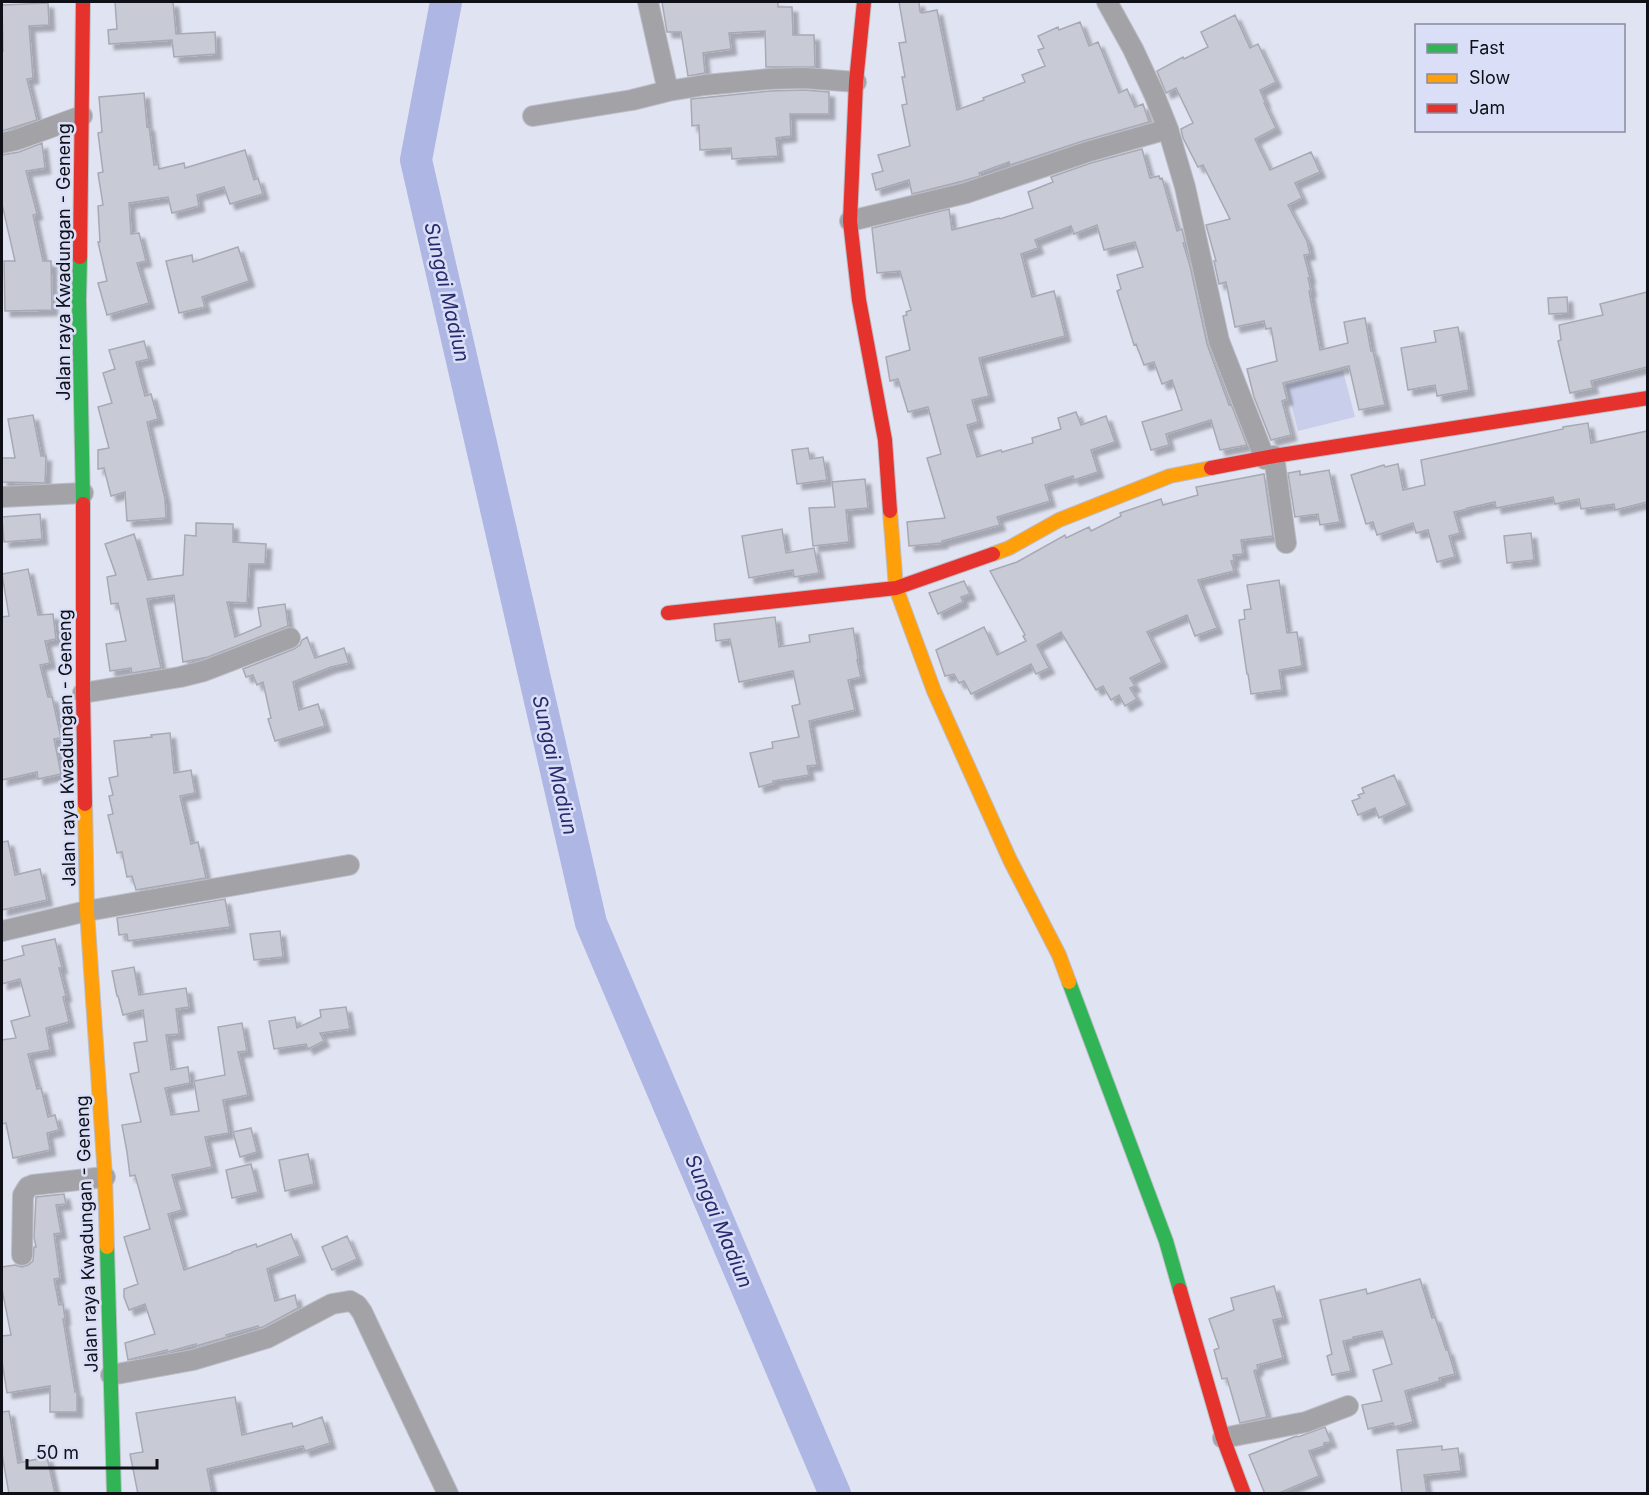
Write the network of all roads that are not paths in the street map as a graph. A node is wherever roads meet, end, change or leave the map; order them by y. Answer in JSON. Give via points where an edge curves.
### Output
{"nodes":[{"id":1,"x":83,"y":2,"type":"edge"},
{"id":2,"x":648,"y":2,"type":"edge"},
{"id":3,"x":864,"y":2,"type":"edge"},
{"id":4,"x":1107,"y":2,"type":"edge"},
{"id":5,"x":856,"y":82,"type":"junction"},
{"id":6,"x":668,"y":91,"type":"junction"},
{"id":7,"x":82,"y":116,"type":"junction"},
{"id":8,"x":533,"y":116,"type":"dead end"},
{"id":9,"x":1168,"y":129,"type":"junction"},
{"id":10,"x":2,"y":143,"type":"edge"},
{"id":11,"x":850,"y":221,"type":"junction"},
{"id":12,"x":1647,"y":398,"type":"edge"},
{"id":13,"x":1269,"y":457,"type":"junction"},
{"id":14,"x":83,"y":493,"type":"junction"},
{"id":15,"x":2,"y":497,"type":"edge"},
{"id":16,"x":1286,"y":543,"type":"dead end"},
{"id":17,"x":896,"y":588,"type":"junction"},
{"id":18,"x":668,"y":614,"type":"dead end"},
{"id":19,"x":290,"y":638,"type":"dead end"},
{"id":20,"x":83,"y":693,"type":"junction"},
{"id":21,"x":349,"y":864,"type":"dead end"},
{"id":22,"x":87,"y":911,"type":"junction"},
{"id":23,"x":2,"y":931,"type":"edge"},
{"id":24,"x":105,"y":1177,"type":"junction"},
{"id":25,"x":22,"y":1255,"type":"dead end"},
{"id":26,"x":111,"y":1375,"type":"junction"},
{"id":27,"x":1348,"y":1406,"type":"dead end"},
{"id":28,"x":1223,"y":1438,"type":"junction"},
{"id":29,"x":114,"y":1494,"type":"edge"},
{"id":30,"x":447,"y":1494,"type":"edge"},
{"id":31,"x":1244,"y":1494,"type":"edge"}],
"edges":[{"from":1,"to":7,"type":"street","name":"Jalan raya Kwadungan - Geneng"},
{"from":2,"to":6,"type":"street"},
{"from":3,"to":5,"type":"street"},
{"from":4,"to":9,"type":"street"},
{"from":5,"to":6,"type":"street","via":[[769,79]]},
{"from":5,"to":11,"type":"street"},
{"from":6,"to":8,"type":"street"},
{"from":7,"to":10,"type":"street"},
{"from":7,"to":14,"type":"street","name":"Jalan raya Kwadungan - Geneng","via":[[79,300]]},
{"from":9,"to":11,"type":"street","via":[[966,193]]},
{"from":9,"to":13,"type":"street","via":[[1219,341]]},
{"from":11,"to":17,"type":"street","via":[[859,300],[885,440]]},
{"from":12,"to":13,"type":"street"},
{"from":13,"to":16,"type":"street"},
{"from":13,"to":17,"type":"street","via":[[1170,476],[1059,520],[1009,548]]},
{"from":14,"to":15,"type":"street"},
{"from":14,"to":20,"type":"street","name":"Jalan raya Kwadungan - Geneng"},
{"from":17,"to":18,"type":"street"},
{"from":17,"to":28,"type":"street","via":[[934,691],[1010,860],[1059,955],[1166,1241]]},
{"from":19,"to":20,"type":"street","via":[[204,671]]},
{"from":20,"to":22,"type":"street","name":"Jalan raya Kwadungan - Geneng"},
{"from":21,"to":22,"type":"street"},
{"from":22,"to":23,"type":"street"},
{"from":22,"to":24,"type":"street","name":"Jalan raya Kwadungan - Geneng"},
{"from":24,"to":25,"type":"street","via":[[28,1187],[22,1195]]},
{"from":24,"to":26,"type":"street","name":"Jalan raya Kwadungan - Geneng"},
{"from":26,"to":29,"type":"street","name":"Jalan raya Kwadungan - Geneng"},
{"from":26,"to":30,"type":"street","via":[[193,1360],[267,1338],[332,1304],[350,1301],[362,1312]]},
{"from":27,"to":28,"type":"street","via":[[1306,1422]]},
{"from":28,"to":31,"type":"street"}]}
